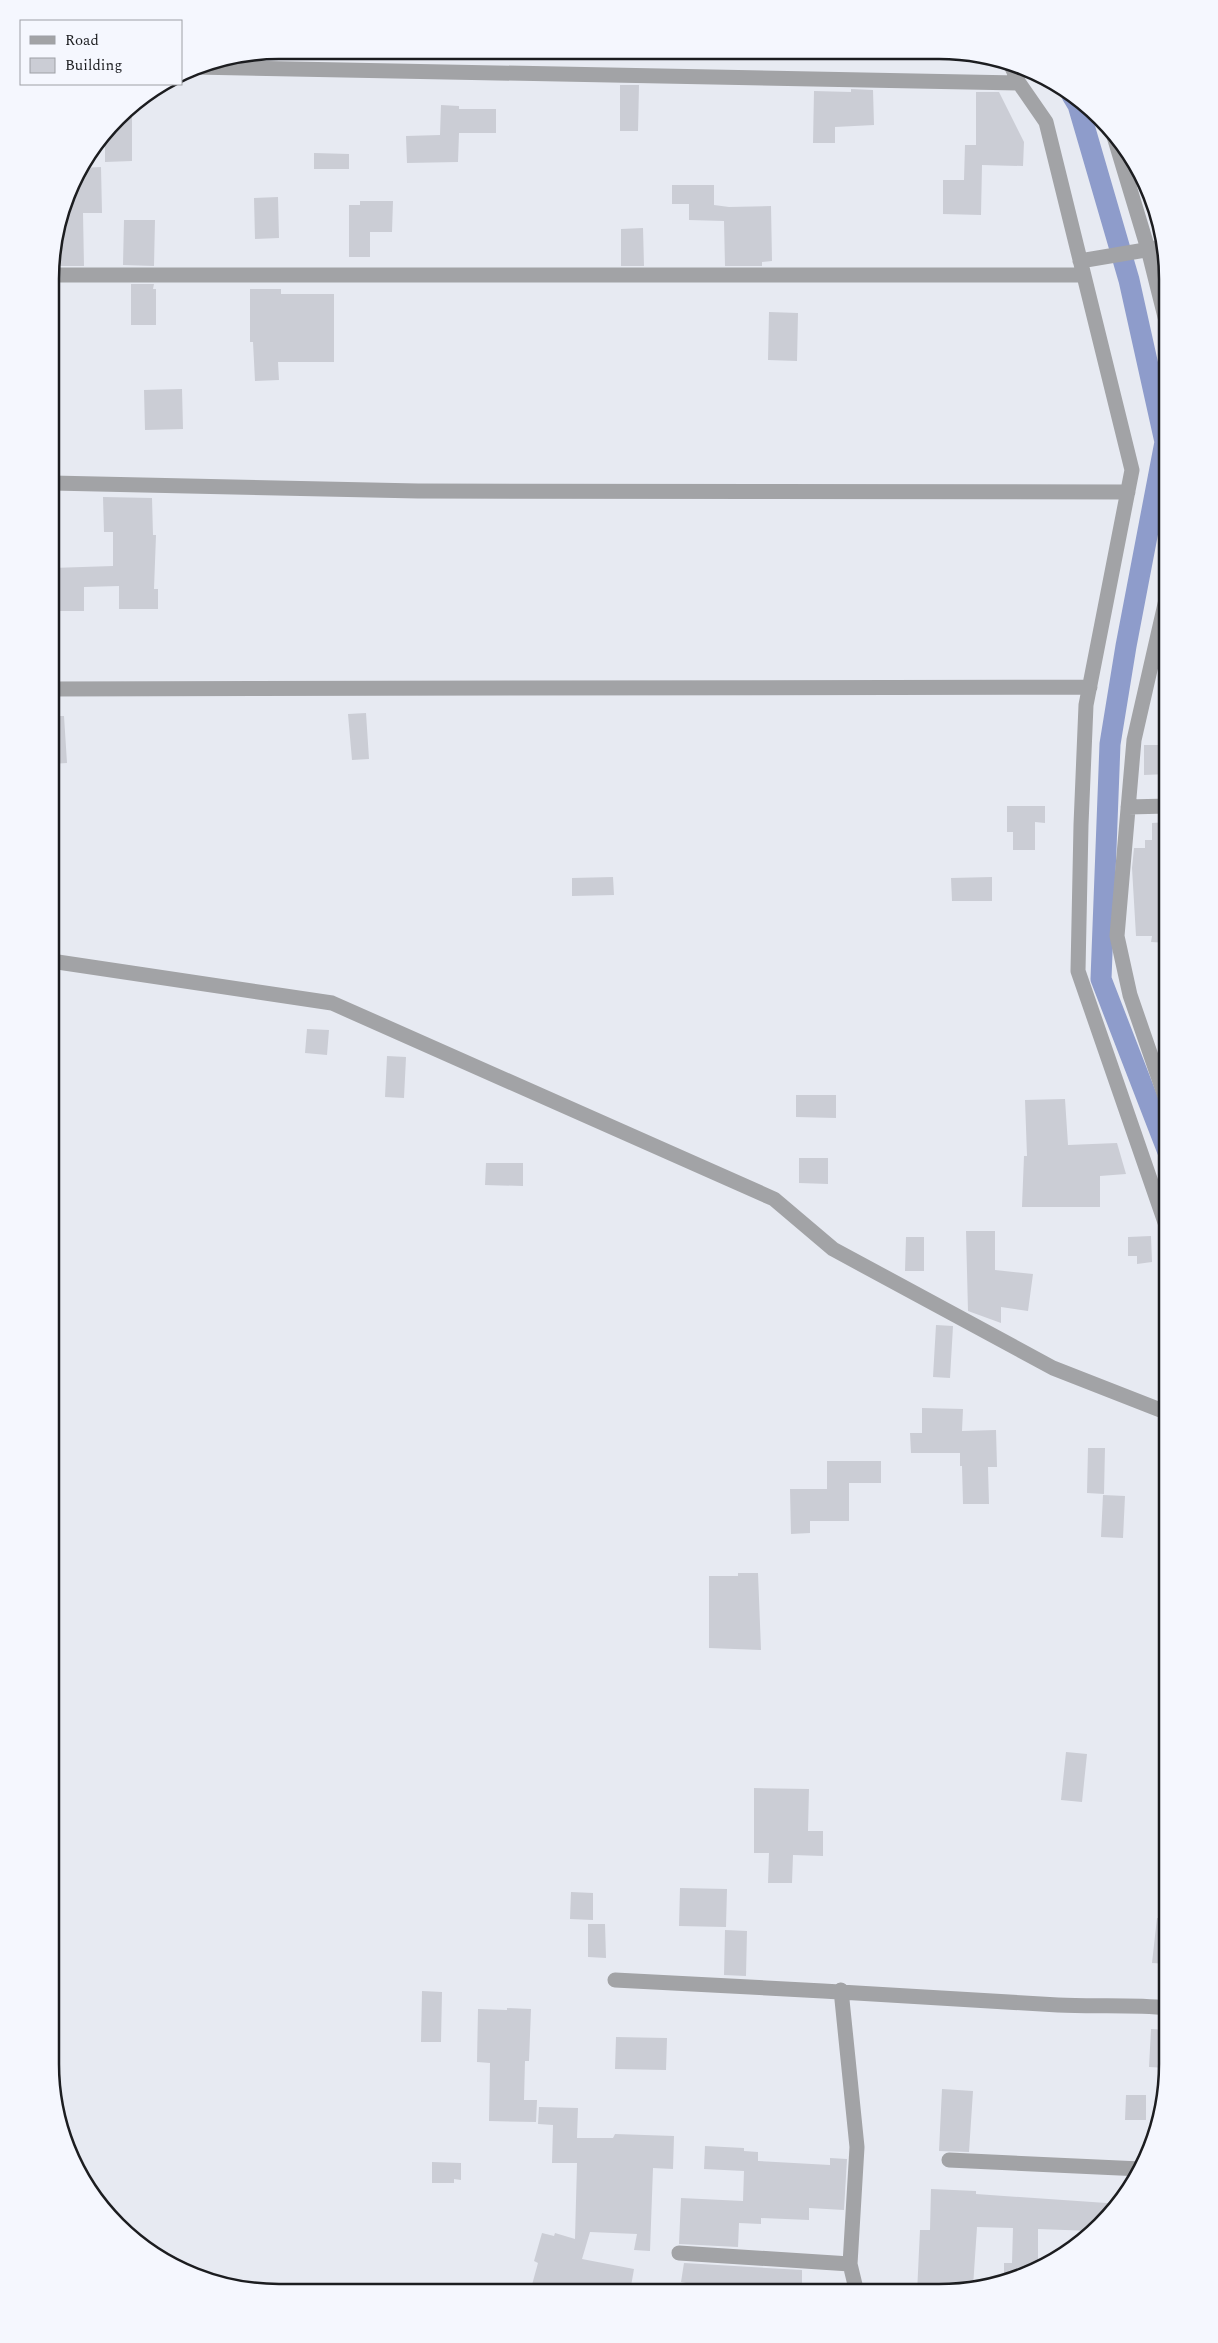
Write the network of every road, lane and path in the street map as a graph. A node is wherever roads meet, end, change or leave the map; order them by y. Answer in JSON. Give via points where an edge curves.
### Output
{"nodes":[{"id":1,"x":217,"y":67,"type":"edge"},
{"id":2,"x":1014,"y":72,"type":"edge"},
{"id":3,"x":1019,"y":83,"type":"junction"},
{"id":4,"x":1122,"y":157,"type":"edge"},
{"id":5,"x":1156,"y":248,"type":"edge"},
{"id":6,"x":1082,"y":268,"type":"junction"},
{"id":7,"x":1159,"y":268,"type":"edge"},
{"id":8,"x":59,"y":275,"type":"edge"},
{"id":9,"x":59,"y":483,"type":"edge"},
{"id":10,"x":1128,"y":492,"type":"junction"},
{"id":11,"x":1159,"y":630,"type":"edge"},
{"id":12,"x":1090,"y":687,"type":"junction"},
{"id":13,"x":59,"y":689,"type":"edge"},
{"id":14,"x":1128,"y":806,"type":"junction"},
{"id":15,"x":1159,"y":806,"type":"edge"},
{"id":16,"x":59,"y":962,"type":"edge"},
{"id":17,"x":1159,"y":1079,"type":"edge"},
{"id":18,"x":1159,"y":1205,"type":"edge"},
{"id":19,"x":1159,"y":1409,"type":"edge"},
{"id":20,"x":615,"y":1980,"type":"dead end"},
{"id":21,"x":840,"y":1990,"type":"junction"},
{"id":22,"x":1159,"y":2007,"type":"edge"},
{"id":23,"x":949,"y":2160,"type":"dead end"},
{"id":24,"x":1133,"y":2169,"type":"edge"},
{"id":25,"x":679,"y":2253,"type":"dead end"},
{"id":26,"x":850,"y":2264,"type":"junction"},
{"id":27,"x":855,"y":2284,"type":"edge"}],
"edges":[{"from":1,"to":3,"type":"street"},
{"from":2,"to":3,"type":"street"},
{"from":3,"to":6,"type":"street","via":[[1046,122]]},
{"from":4,"to":5,"type":"street"},
{"from":5,"to":6,"type":"street"},
{"from":5,"to":7,"type":"street"},
{"from":6,"to":8,"type":"street"},
{"from":6,"to":10,"type":"street","via":[[1132,470]]},
{"from":9,"to":10,"type":"street","via":[[418,491]]},
{"from":10,"to":12,"type":"street"},
{"from":11,"to":14,"type":"street","via":[[1134,740]]},
{"from":12,"to":13,"type":"street"},
{"from":12,"to":18,"type":"street","via":[[1086,706],[1078,971]]},
{"from":14,"to":15,"type":"street"},
{"from":14,"to":17,"type":"street","via":[[1117,936],[1130,995]]},
{"from":16,"to":19,"type":"street","via":[[332,1003],[774,1199],[833,1249],[1053,1368]]},
{"from":20,"to":21,"type":"street"},
{"from":21,"to":22,"type":"street","via":[[1061,2005]]},
{"from":21,"to":26,"type":"street","via":[[857,2146]]},
{"from":23,"to":24,"type":"street"},
{"from":25,"to":26,"type":"street"},
{"from":26,"to":27,"type":"street"}]}
